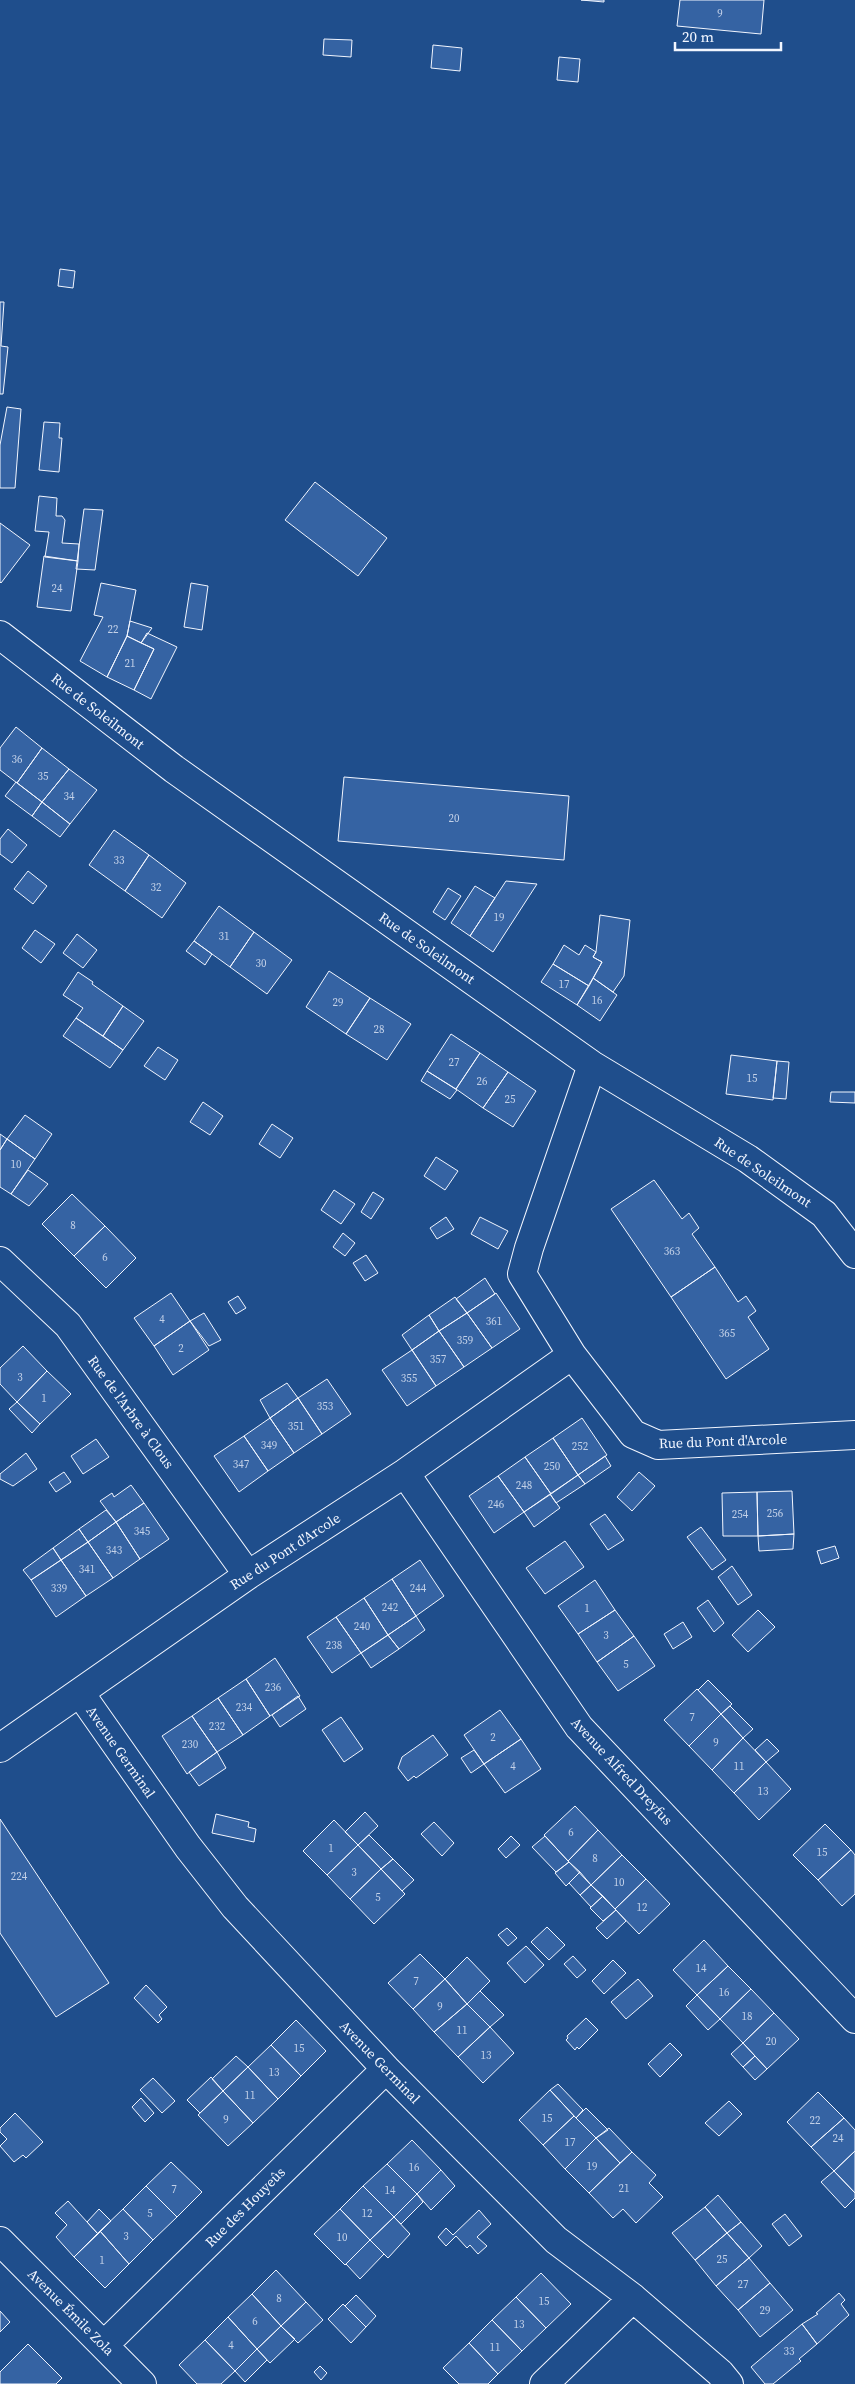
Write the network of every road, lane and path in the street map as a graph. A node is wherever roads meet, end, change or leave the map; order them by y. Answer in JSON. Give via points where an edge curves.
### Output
{"nodes":[{"id":1,"x":0,"y":635,"type":"edge"},
{"id":2,"x":592,"y":1064,"type":"junction"},
{"id":3,"x":855,"y":1254,"type":"edge"},
{"id":4,"x":0,"y":1261,"type":"edge"},
{"id":5,"x":572,"y":1355,"type":"junction"},
{"id":6,"x":855,"y":1435,"type":"edge"},
{"id":7,"x":405,"y":1472,"type":"junction"},
{"id":8,"x":248,"y":1574,"type":"junction"},
{"id":9,"x":80,"y":1694,"type":"junction"},
{"id":10,"x":0,"y":1748,"type":"edge"},
{"id":11,"x":855,"y":2019,"type":"edge"},
{"id":12,"x":386,"y":2069,"type":"junction"},
{"id":13,"x":0,"y":2241,"type":"edge"},
{"id":14,"x":633,"y":2298,"type":"junction"},
{"id":15,"x":104,"y":2345,"type":"junction"},
{"id":16,"x":142,"y":2384,"type":"edge"},
{"id":17,"x":544,"y":2384,"type":"edge"},
{"id":18,"x":729,"y":2384,"type":"edge"}],
"edges":[{"from":1,"to":2,"type":"street","name":"Rue de Soleilmont","via":[[174,769]]},
{"from":2,"to":3,"type":"street","name":"Rue de Soleilmont","via":[[756,1164],[824,1214]]},
{"from":2,"to":5,"type":"street","name":"Rue du Pont d'Arcole","via":[[528,1248],[522,1274]]},
{"from":4,"to":8,"type":"street","name":"Rue de l'Arbre à Clous","via":[[68,1325]]},
{"from":5,"to":6,"type":"street","name":"Rue du Pont d'Arcole","via":[[633,1434],[658,1445]]},
{"from":5,"to":7,"type":"street","name":"Rue du Pont d'Arcole"},
{"from":7,"to":8,"type":"street","name":"Rue du Pont d'Arcole"},
{"from":7,"to":11,"type":"street","name":"Avenue Alfred Dreyfus","via":[[579,1727]]},
{"from":8,"to":9,"type":"street","name":"Rue du Pont d'Arcole"},
{"from":9,"to":10,"type":"street","name":"Rue du Pont d'Arcole"},
{"from":9,"to":12,"type":"street","name":"Avenue Germinal","via":[[188,1847],[235,1907]]},
{"from":12,"to":14,"type":"street","name":"Avenue Germinal","via":[[556,2240]]},
{"from":12,"to":15,"type":"street","name":"Rue des Houyeûs"},
{"from":13,"to":15,"type":"street","name":"Avenue Émile Zola"},
{"from":14,"to":17,"type":"street"},
{"from":14,"to":18,"type":"street","name":"Avenue Germinal"},
{"from":15,"to":16,"type":"street","name":"Avenue Émile Zola"}]}
